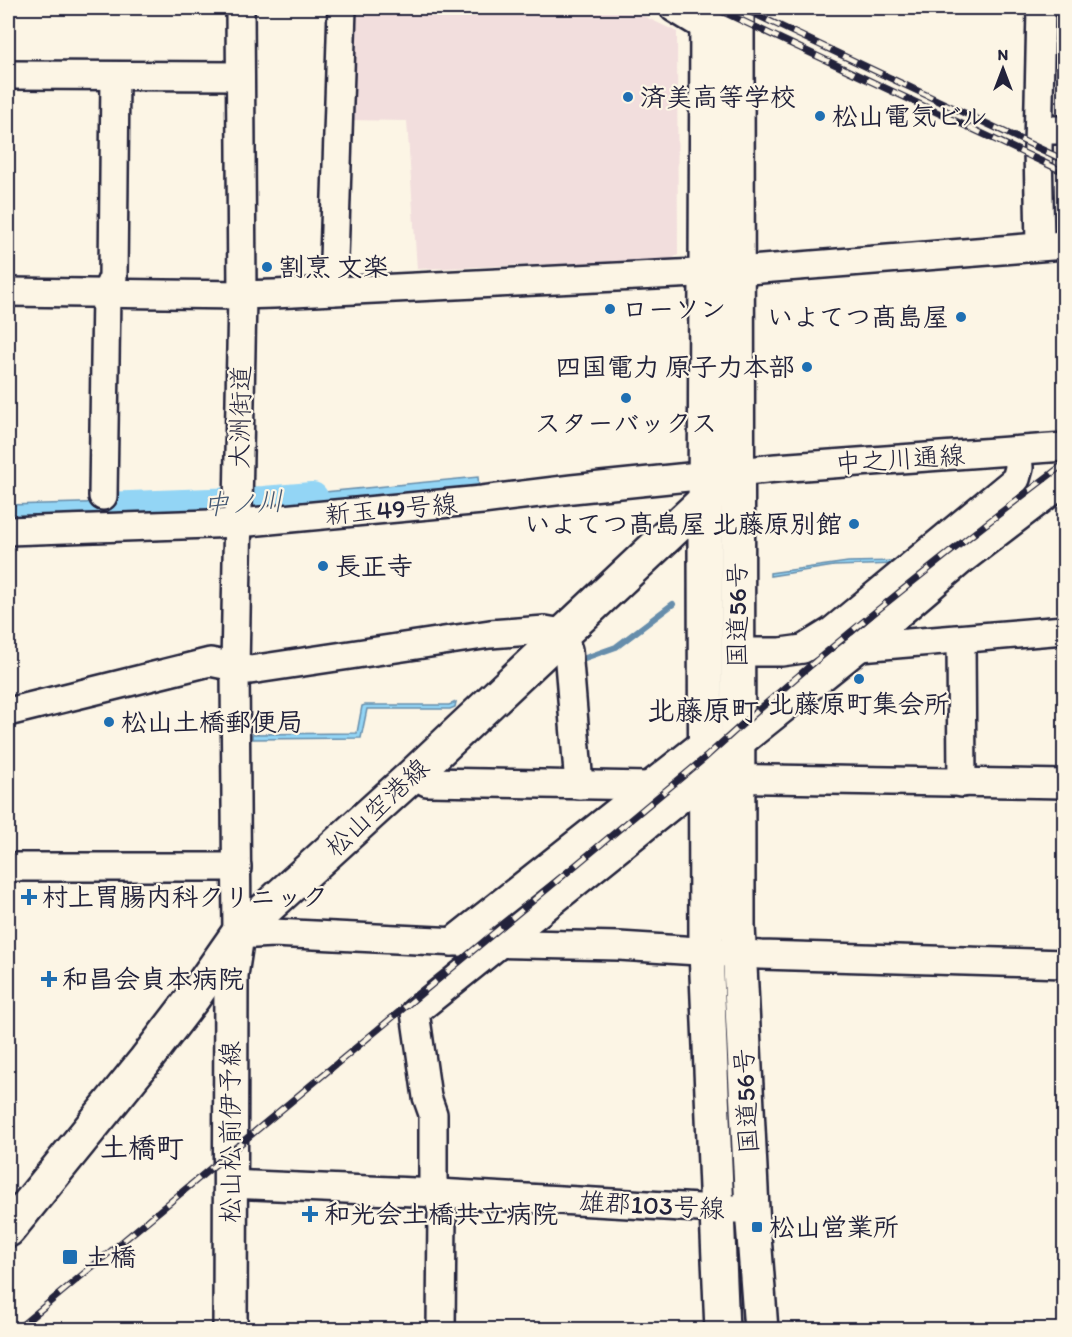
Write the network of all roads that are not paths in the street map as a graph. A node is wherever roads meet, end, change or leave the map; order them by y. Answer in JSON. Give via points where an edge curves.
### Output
{"nodes":[{"id":1,"x":240,"y":8,"type":"edge"},
{"id":2,"x":342,"y":8,"type":"edge"},
{"id":3,"x":674,"y":8,"type":"edge"},
{"id":4,"x":736,"y":8,"type":"edge"},
{"id":5,"x":1041,"y":8,"type":"edge"},
{"id":6,"x":707,"y":18,"type":"edge"},
{"id":7,"x":8,"y":75,"type":"edge"},
{"id":8,"x":115,"y":76,"type":"junction"},
{"id":9,"x":240,"y":76,"type":"junction"},
{"id":10,"x":1052,"y":130,"type":"edge"},
{"id":11,"x":1052,"y":245,"type":"edge"},
{"id":12,"x":721,"y":272,"type":"junction"},
{"id":13,"x":333,"y":291,"type":"junction"},
{"id":14,"x":8,"y":292,"type":"edge"},
{"id":15,"x":106,"y":293,"type":"junction"},
{"id":16,"x":242,"y":296,"type":"junction"},
{"id":17,"x":1065,"y":447,"type":"edge"},
{"id":18,"x":1018,"y":451,"type":"junction"},
{"id":19,"x":716,"y":482,"type":"junction"},
{"id":20,"x":1065,"y":482,"type":"edge"},
{"id":21,"x":104,"y":496,"type":"dead end"},
{"id":22,"x":239,"y":511,"type":"junction"},
{"id":23,"x":8,"y":531,"type":"edge"},
{"id":24,"x":1065,"y":630,"type":"edge"},
{"id":25,"x":562,"y":633,"type":"junction"},
{"id":26,"x":961,"y":640,"type":"junction"},
{"id":27,"x":860,"y":647,"type":"junction"},
{"id":28,"x":737,"y":652,"type":"junction"},
{"id":29,"x":235,"y":668,"type":"junction"},
{"id":30,"x":8,"y":712,"type":"edge"},
{"id":31,"x":706,"y":741,"type":"junction"},
{"id":32,"x":738,"y":746,"type":"junction"},
{"id":33,"x":414,"y":774,"type":"junction"},
{"id":34,"x":706,"y":778,"type":"junction"},
{"id":35,"x":738,"y":778,"type":"junction"},
{"id":36,"x":962,"y":783,"type":"junction"},
{"id":37,"x":1065,"y":784,"type":"edge"},
{"id":38,"x":579,"y":785,"type":"junction"},
{"id":39,"x":649,"y":786,"type":"junction"},
{"id":40,"x":8,"y":867,"type":"edge"},
{"id":41,"x":237,"y":867,"type":"junction"},
{"id":42,"x":270,"y":933,"type":"junction"},
{"id":43,"x":237,"y":935,"type":"junction"},
{"id":44,"x":456,"y":939,"type":"junction"},
{"id":45,"x":499,"y":945,"type":"junction"},
{"id":46,"x":699,"y":951,"type":"junction"},
{"id":47,"x":739,"y":953,"type":"junction"},
{"id":48,"x":1065,"y":964,"type":"edge"},
{"id":49,"x":229,"y":1184,"type":"junction"},
{"id":50,"x":438,"y":1193,"type":"junction"},
{"id":51,"x":717,"y":1209,"type":"junction"},
{"id":52,"x":752,"y":1209,"type":"junction"},
{"id":53,"x":8,"y":1230,"type":"edge"},
{"id":54,"x":230,"y":1329,"type":"edge"},
{"id":55,"x":441,"y":1329,"type":"edge"},
{"id":56,"x":722,"y":1329,"type":"edge"},
{"id":57,"x":761,"y":1329,"type":"edge"}],
"edges":[{"from":1,"to":9,"type":"street","name":"大洲街道"},
{"from":2,"to":13,"type":"street"},
{"from":3,"to":6,"type":"street"},
{"from":4,"to":12,"type":"main road","name":"国道56号"},
{"from":5,"to":10,"type":"street"},
{"from":6,"to":12,"type":"main road","name":"国道56号"},
{"from":7,"to":8,"type":"street"},
{"from":8,"to":9,"type":"street"},
{"from":8,"to":15,"type":"street","via":[[113,277]]},
{"from":9,"to":16,"type":"street","name":"大洲街道"},
{"from":10,"to":11,"type":"street"},
{"from":11,"to":12,"type":"street"},
{"from":12,"to":13,"type":"street"},
{"from":12,"to":19,"type":"main road","name":"国道56号"},
{"from":13,"to":16,"type":"street"},
{"from":14,"to":15,"type":"street"},
{"from":15,"to":16,"type":"street"},
{"from":15,"to":21,"type":"street"},
{"from":16,"to":22,"type":"street","name":"大洲街道"},
{"from":17,"to":18,"type":"street","name":"中之川通線"},
{"from":18,"to":19,"type":"street","name":"中之川通線"},
{"from":18,"to":28,"type":"street","via":[[1016,479],[832,631],[803,649]]},
{"from":19,"to":22,"type":"street","name":"新玉49号線","via":[[572,489],[482,500]]},
{"from":19,"to":25,"type":"main road","name":"松山空港線","via":[[676,528]]},
{"from":19,"to":28,"type":"main road","name":"国道56号"},
{"from":19,"to":31,"type":"main road","name":"国道56号"},
{"from":20,"to":27,"type":"street","via":[[962,560]]},
{"from":22,"to":23,"type":"street","name":"新玉49号線"},
{"from":22,"to":29,"type":"street","name":"大洲街道"},
{"from":24,"to":26,"type":"street"},
{"from":25,"to":29,"type":"street","via":[[545,630],[490,634],[250,670]]},
{"from":25,"to":33,"type":"main road","name":"松山空港線"},
{"from":25,"to":38,"type":"street","via":[[568,650]]},
{"from":26,"to":27,"type":"street"},
{"from":26,"to":36,"type":"street"},
{"from":27,"to":32,"type":"street"},
{"from":28,"to":32,"type":"main road","name":"国道56号"},
{"from":29,"to":30,"type":"street","via":[[210,662]]},
{"from":29,"to":41,"type":"street","name":"大洲街道"},
{"from":31,"to":34,"type":"main road","name":"国道56号"},
{"from":31,"to":39,"type":"street"},
{"from":32,"to":35,"type":"main road","name":"国道56号"},
{"from":33,"to":38,"type":"street","via":[[427,782]]},
{"from":33,"to":43,"type":"main road","name":"松山空港線"},
{"from":34,"to":35,"type":"street"},
{"from":34,"to":45,"type":"street"},
{"from":34,"to":46,"type":"main road","name":"国道56号"},
{"from":35,"to":36,"type":"street"},
{"from":35,"to":47,"type":"main road","name":"国道56号"},
{"from":36,"to":37,"type":"street"},
{"from":38,"to":39,"type":"street"},
{"from":39,"to":44,"type":"street"},
{"from":40,"to":41,"type":"street"},
{"from":41,"to":43,"type":"street","name":"大洲街道"},
{"from":42,"to":43,"type":"street"},
{"from":42,"to":44,"type":"street"},
{"from":42,"to":45,"type":"street","via":[[261,943]]},
{"from":43,"to":49,"type":"main road","name":"松山松前伊予線","via":[[231,975]]},
{"from":43,"to":53,"type":"main road","name":"松山空港線","via":[[194,998]]},
{"from":44,"to":45,"type":"street"},
{"from":45,"to":46,"type":"street"},
{"from":45,"to":50,"type":"street","via":[[415,1012],[433,1114],[434,1181]]},
{"from":46,"to":47,"type":"street"},
{"from":46,"to":51,"type":"main road","name":"国道56号"},
{"from":47,"to":48,"type":"street"},
{"from":47,"to":52,"type":"main road","name":"国道56号"},
{"from":49,"to":50,"type":"street","name":"雄郡103号線"},
{"from":49,"to":54,"type":"main road","name":"松山松前伊予線"},
{"from":50,"to":51,"type":"street","name":"雄郡103号線"},
{"from":50,"to":55,"type":"street","via":[[442,1210]]},
{"from":51,"to":52,"type":"street","name":"雄郡103号線"},
{"from":51,"to":56,"type":"main road","name":"国道56号"},
{"from":52,"to":57,"type":"main road","name":"国道56号"}]}
